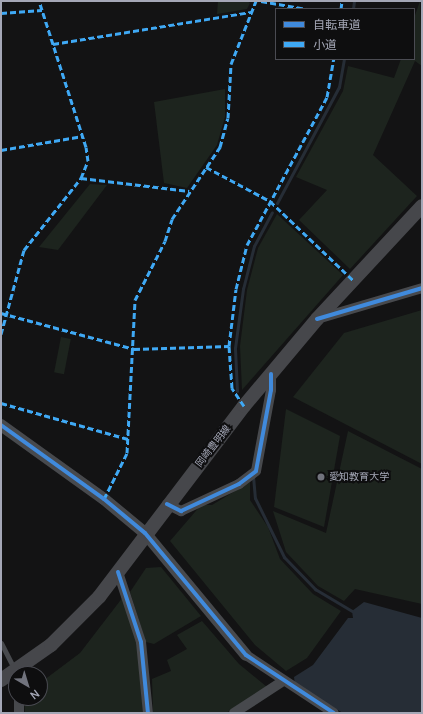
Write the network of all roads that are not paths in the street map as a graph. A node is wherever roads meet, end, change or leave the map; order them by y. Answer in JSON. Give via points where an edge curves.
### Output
{"nodes":[{"id":1,"x":422,"y":206,"type":"edge"},
{"id":2,"x":422,"y":289,"type":"edge"},
{"id":3,"x":317,"y":319,"type":"junction"},
{"id":4,"x":270,"y":374,"type":"junction"},
{"id":5,"x":1,"y":425,"type":"edge"},
{"id":6,"x":167,"y":504,"type":"junction"},
{"id":7,"x":145,"y":534,"type":"junction"},
{"id":8,"x":118,"y":572,"type":"junction"},
{"id":9,"x":1,"y":643,"type":"edge"},
{"id":10,"x":246,"y":655,"type":"joint"},
{"id":11,"x":13,"y":666,"type":"edge"},
{"id":12,"x":23,"y":666,"type":"edge"},
{"id":13,"x":283,"y":681,"type":"junction"},
{"id":14,"x":148,"y":713,"type":"edge"},
{"id":15,"x":234,"y":713,"type":"edge"},
{"id":16,"x":334,"y":713,"type":"edge"}],
"edges":[{"from":1,"to":3,"type":"main road","name":"岡崎豊明線"},
{"from":2,"to":3,"type":"street"},
{"from":3,"to":4,"type":"main road","name":"岡崎豊明線"},
{"from":4,"to":6,"type":"main road","name":"岡崎豊明線"},
{"from":4,"to":6,"type":"street","via":[[268,411],[256,471],[239,484],[181,511]]},
{"from":5,"to":7,"type":"street","via":[[104,499]]},
{"from":6,"to":7,"type":"main road","name":"岡崎豊明線"},
{"from":7,"to":8,"type":"main road","name":"岡崎豊明線"},
{"from":7,"to":10,"type":"street"},
{"from":8,"to":12,"type":"main road","name":"岡崎豊明線","via":[[72,624]]},
{"from":8,"to":14,"type":"street","via":[[142,642]]},
{"from":9,"to":11,"type":"lane"},
{"from":10,"to":13,"type":"street"},
{"from":13,"to":15,"type":"street"},
{"from":13,"to":16,"type":"street"}]}
